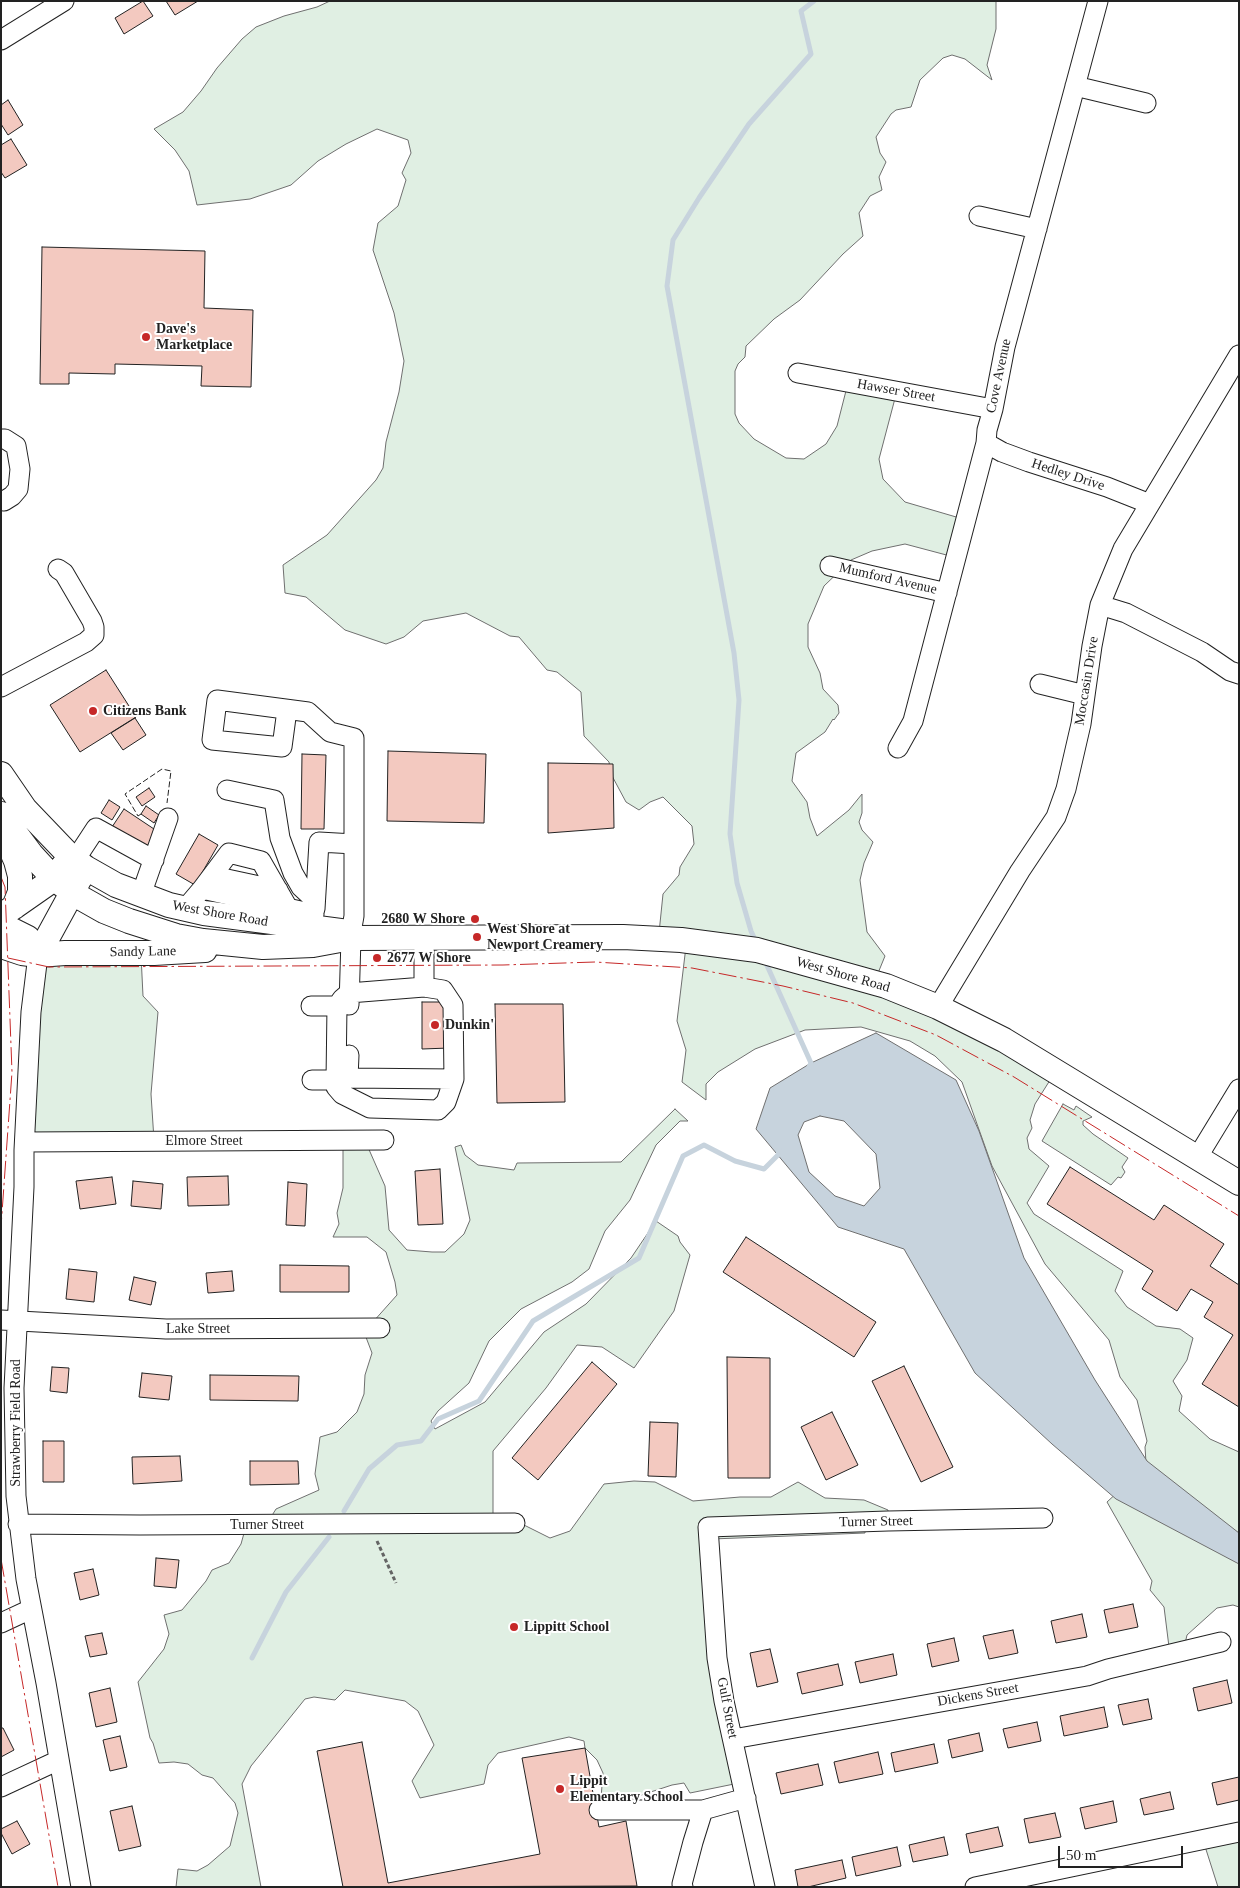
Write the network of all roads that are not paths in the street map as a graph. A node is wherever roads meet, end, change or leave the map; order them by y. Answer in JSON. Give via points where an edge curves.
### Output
{"nodes":[{"id":1,"x":64,"y":1,"type":"edge"},
{"id":2,"x":1098,"y":1,"type":"edge"},
{"id":3,"x":1,"y":40,"type":"edge"},
{"id":4,"x":1075,"y":86,"type":"junction"},
{"id":5,"x":1146,"y":103,"type":"dead end"},
{"id":6,"x":979,"y":216,"type":"dead end"},
{"id":7,"x":1037,"y":228,"type":"junction"},
{"id":8,"x":1239,"y":355,"type":"edge"},
{"id":9,"x":798,"y":374,"type":"dead end"},
{"id":10,"x":993,"y":409,"type":"junction"},
{"id":11,"x":1,"y":439,"type":"edge"},
{"id":12,"x":986,"y":443,"type":"junction"},
{"id":13,"x":4,"y":501,"type":"dead end"},
{"id":14,"x":1150,"y":504,"type":"junction"},
{"id":15,"x":830,"y":566,"type":"dead end"},
{"id":16,"x":58,"y":569,"type":"dead end"},
{"id":17,"x":947,"y":593,"type":"junction"},
{"id":18,"x":1100,"y":605,"type":"junction"},
{"id":19,"x":1239,"y":674,"type":"edge"},
{"id":20,"x":1040,"y":684,"type":"dead end"},
{"id":21,"x":1,"y":687,"type":"edge"},
{"id":22,"x":1085,"y":695,"type":"junction"},
{"id":23,"x":287,"y":710,"type":"dead end"},
{"id":24,"x":898,"y":748,"type":"dead end"},
{"id":25,"x":1,"y":774,"type":"edge"},
{"id":26,"x":227,"y":790,"type":"dead end"},
{"id":27,"x":1,"y":814,"type":"edge"},
{"id":28,"x":168,"y":818,"type":"dead end"},
{"id":29,"x":1,"y":827,"type":"edge"},
{"id":30,"x":354,"y":844,"type":"junction"},
{"id":31,"x":154,"y":860,"type":"junction"},
{"id":32,"x":77,"y":861,"type":"junction"},
{"id":33,"x":208,"y":883,"type":"junction"},
{"id":34,"x":63,"y":885,"type":"junction"},
{"id":35,"x":278,"y":890,"type":"junction"},
{"id":36,"x":141,"y":895,"type":"junction"},
{"id":37,"x":186,"y":909,"type":"junction"},
{"id":38,"x":314,"y":913,"type":"junction"},
{"id":39,"x":5,"y":917,"type":"edge"},
{"id":40,"x":289,"y":917,"type":"junction"},
{"id":41,"x":351,"y":936,"type":"junction"},
{"id":42,"x":424,"y":938,"type":"junction"},
{"id":43,"x":1,"y":946,"type":"edge"},
{"id":44,"x":248,"y":946,"type":"junction"},
{"id":45,"x":38,"y":955,"type":"junction"},
{"id":46,"x":424,"y":987,"type":"junction"},
{"id":47,"x":343,"y":999,"type":"junction"},
{"id":48,"x":311,"y":1006,"type":"dead end"},
{"id":49,"x":938,"y":1007,"type":"junction"},
{"id":50,"x":454,"y":1079,"type":"junction"},
{"id":51,"x":312,"y":1080,"type":"dead end"},
{"id":52,"x":336,"y":1080,"type":"junction"},
{"id":53,"x":1239,"y":1089,"type":"edge"},
{"id":54,"x":384,"y":1140,"type":"dead end"},
{"id":55,"x":25,"y":1142,"type":"junction"},
{"id":56,"x":1197,"y":1158,"type":"junction"},
{"id":57,"x":1239,"y":1183,"type":"edge"},
{"id":58,"x":9,"y":1320,"type":"edge"},
{"id":59,"x":380,"y":1328,"type":"dead end"},
{"id":60,"x":1043,"y":1518,"type":"dead end"},
{"id":61,"x":515,"y":1523,"type":"dead end"},
{"id":62,"x":18,"y":1524,"type":"junction"},
{"id":63,"x":708,"y":1527,"type":"joint"},
{"id":64,"x":31,"y":1609,"type":"junction"},
{"id":65,"x":1,"y":1623,"type":"edge"},
{"id":66,"x":1221,"y":1642,"type":"dead end"},
{"id":67,"x":733,"y":1739,"type":"junction"},
{"id":68,"x":59,"y":1760,"type":"junction"},
{"id":69,"x":1,"y":1787,"type":"edge"},
{"id":70,"x":746,"y":1798,"type":"junction"},
{"id":71,"x":599,"y":1810,"type":"dead end"},
{"id":72,"x":704,"y":1810,"type":"junction"},
{"id":73,"x":1239,"y":1832,"type":"edge"},
{"id":74,"x":81,"y":1887,"type":"edge"},
{"id":75,"x":683,"y":1887,"type":"edge"},
{"id":76,"x":765,"y":1887,"type":"edge"},
{"id":77,"x":974,"y":1887,"type":"edge"}],
"edges":[{"from":1,"to":3,"type":"street"},
{"from":2,"to":4,"type":"street","name":"Cove Avenue"},
{"from":4,"to":5,"type":"street"},
{"from":4,"to":7,"type":"street","name":"Cove Avenue"},
{"from":6,"to":7,"type":"street"},
{"from":7,"to":10,"type":"street","name":"Cove Avenue","via":[[1005,347]]},
{"from":8,"to":14,"type":"street","name":"Moccasin Drive"},
{"from":9,"to":10,"type":"street","name":"Hawser Street"},
{"from":10,"to":12,"type":"street","name":"Cove Avenue"},
{"from":11,"to":13,"type":"street","via":[[16,446],[20,469],[18,489]]},
{"from":12,"to":14,"type":"street","name":"Hedley Drive","via":[[1002,452]]},
{"from":12,"to":17,"type":"street","name":"Cove Avenue"},
{"from":14,"to":18,"type":"street","name":"Moccasin Drive","via":[[1123,549]]},
{"from":15,"to":17,"type":"street","name":"Mumford Avenue"},
{"from":16,"to":21,"type":"street","via":[[64,573],[92,621],[94,635]]},
{"from":17,"to":24,"type":"street","name":"Cove Avenue","via":[[913,721]]},
{"from":18,"to":19,"type":"street","via":[[1135,618]]},
{"from":18,"to":22,"type":"street","name":"Moccasin Drive"},
{"from":20,"to":22,"type":"street"},
{"from":22,"to":49,"type":"street","name":"Moccasin Drive","via":[[1068,780],[1056,817]]},
{"from":23,"to":30,"type":"street","via":[[308,712],[330,732],[354,738]]},
{"from":25,"to":32,"type":"main road","name":"West Shore Road","via":[[25,809]]},
{"from":26,"to":38,"type":"street","via":[[274,800],[280,838],[293,873]]},
{"from":27,"to":34,"type":"main road","name":"West Shore Road","via":[[31,854]]},
{"from":28,"to":31,"type":"street"},
{"from":29,"to":39,"type":"main road","via":[[20,876],[20,892]]},
{"from":30,"to":38,"type":"street","via":[[319,842]]},
{"from":30,"to":41,"type":"street"},
{"from":31,"to":32,"type":"street","via":[[96,828]]},
{"from":31,"to":36,"type":"street"},
{"from":32,"to":34,"type":"main road"},
{"from":32,"to":36,"type":"main road","name":"West Shore Road","via":[[116,885]]},
{"from":33,"to":35,"type":"street"},
{"from":33,"to":35,"type":"street","via":[[229,853],[262,861]]},
{"from":33,"to":37,"type":"street"},
{"from":33,"to":40,"type":"street"},
{"from":34,"to":39,"type":"main road"},
{"from":34,"to":44,"type":"main road","name":"West Shore Road","via":[[104,911],[176,936]]},
{"from":34,"to":45,"type":"main road"},
{"from":35,"to":40,"type":"street"},
{"from":36,"to":37,"type":"main road","name":"West Shore Road"},
{"from":37,"to":40,"type":"main road","name":"West Shore Road"},
{"from":38,"to":40,"type":"main road","name":"West Shore Road"},
{"from":38,"to":41,"type":"main road","name":"West Shore Road"},
{"from":39,"to":45,"type":"main road","via":[[8,928],[28,938]]},
{"from":41,"to":42,"type":"main road","name":"West Shore Road"},
{"from":41,"to":44,"type":"main road","name":"West Shore Road","via":[[313,944]]},
{"from":41,"to":47,"type":"street"},
{"from":42,"to":46,"type":"street"},
{"from":42,"to":49,"type":"main road","name":"West Shore Road","via":[[623,937],[708,943],[776,955],[886,986]]},
{"from":43,"to":45,"type":"main road","name":"Sandy Lane"},
{"from":44,"to":45,"type":"main road","name":"Sandy Lane","via":[[181,952]]},
{"from":45,"to":55,"type":"street","name":"Strawberry Field Road","via":[[31,1012]]},
{"from":46,"to":47,"type":"street"},
{"from":46,"to":50,"type":"street","via":[[443,990],[452,1005]]},
{"from":47,"to":48,"type":"street"},
{"from":47,"to":50,"type":"street","via":[[348,1078]]},
{"from":47,"to":52,"type":"street"},
{"from":49,"to":56,"type":"main road","name":"West Shore Road","via":[[1033,1056]]},
{"from":50,"to":52,"type":"street","via":[[446,1102],[438,1110],[370,1108],[342,1094]]},
{"from":51,"to":52,"type":"street"},
{"from":53,"to":56,"type":"street"},
{"from":54,"to":55,"type":"street","name":"Elmore Street"},
{"from":55,"to":58,"type":"street","name":"Strawberry Field Road","via":[[19,1294]]},
{"from":56,"to":57,"type":"main road","name":"West Shore Road"},
{"from":58,"to":59,"type":"street","name":"Lake Street","via":[[166,1329]]},
{"from":58,"to":62,"type":"street","name":"Strawberry Field Road"},
{"from":60,"to":63,"type":"street","name":"Turner Street"},
{"from":61,"to":62,"type":"street","name":"Turner Street"},
{"from":62,"to":64,"type":"street","name":"Strawberry Field Road"},
{"from":63,"to":67,"type":"street","name":"Gulf Street","via":[[717,1658]]},
{"from":64,"to":65,"type":"street"},
{"from":64,"to":68,"type":"street","name":"Strawberry Field Road"},
{"from":66,"to":67,"type":"street","name":"Dickens Street","via":[[1087,1676]]},
{"from":67,"to":70,"type":"street","name":"Gulf Street"},
{"from":68,"to":69,"type":"street"},
{"from":68,"to":74,"type":"street","name":"Strawberry Field Road"},
{"from":70,"to":72,"type":"street"},
{"from":70,"to":76,"type":"street","name":"Gulf Street"},
{"from":71,"to":72,"type":"street"},
{"from":72,"to":75,"type":"street"},
{"from":73,"to":77,"type":"street"}]}
